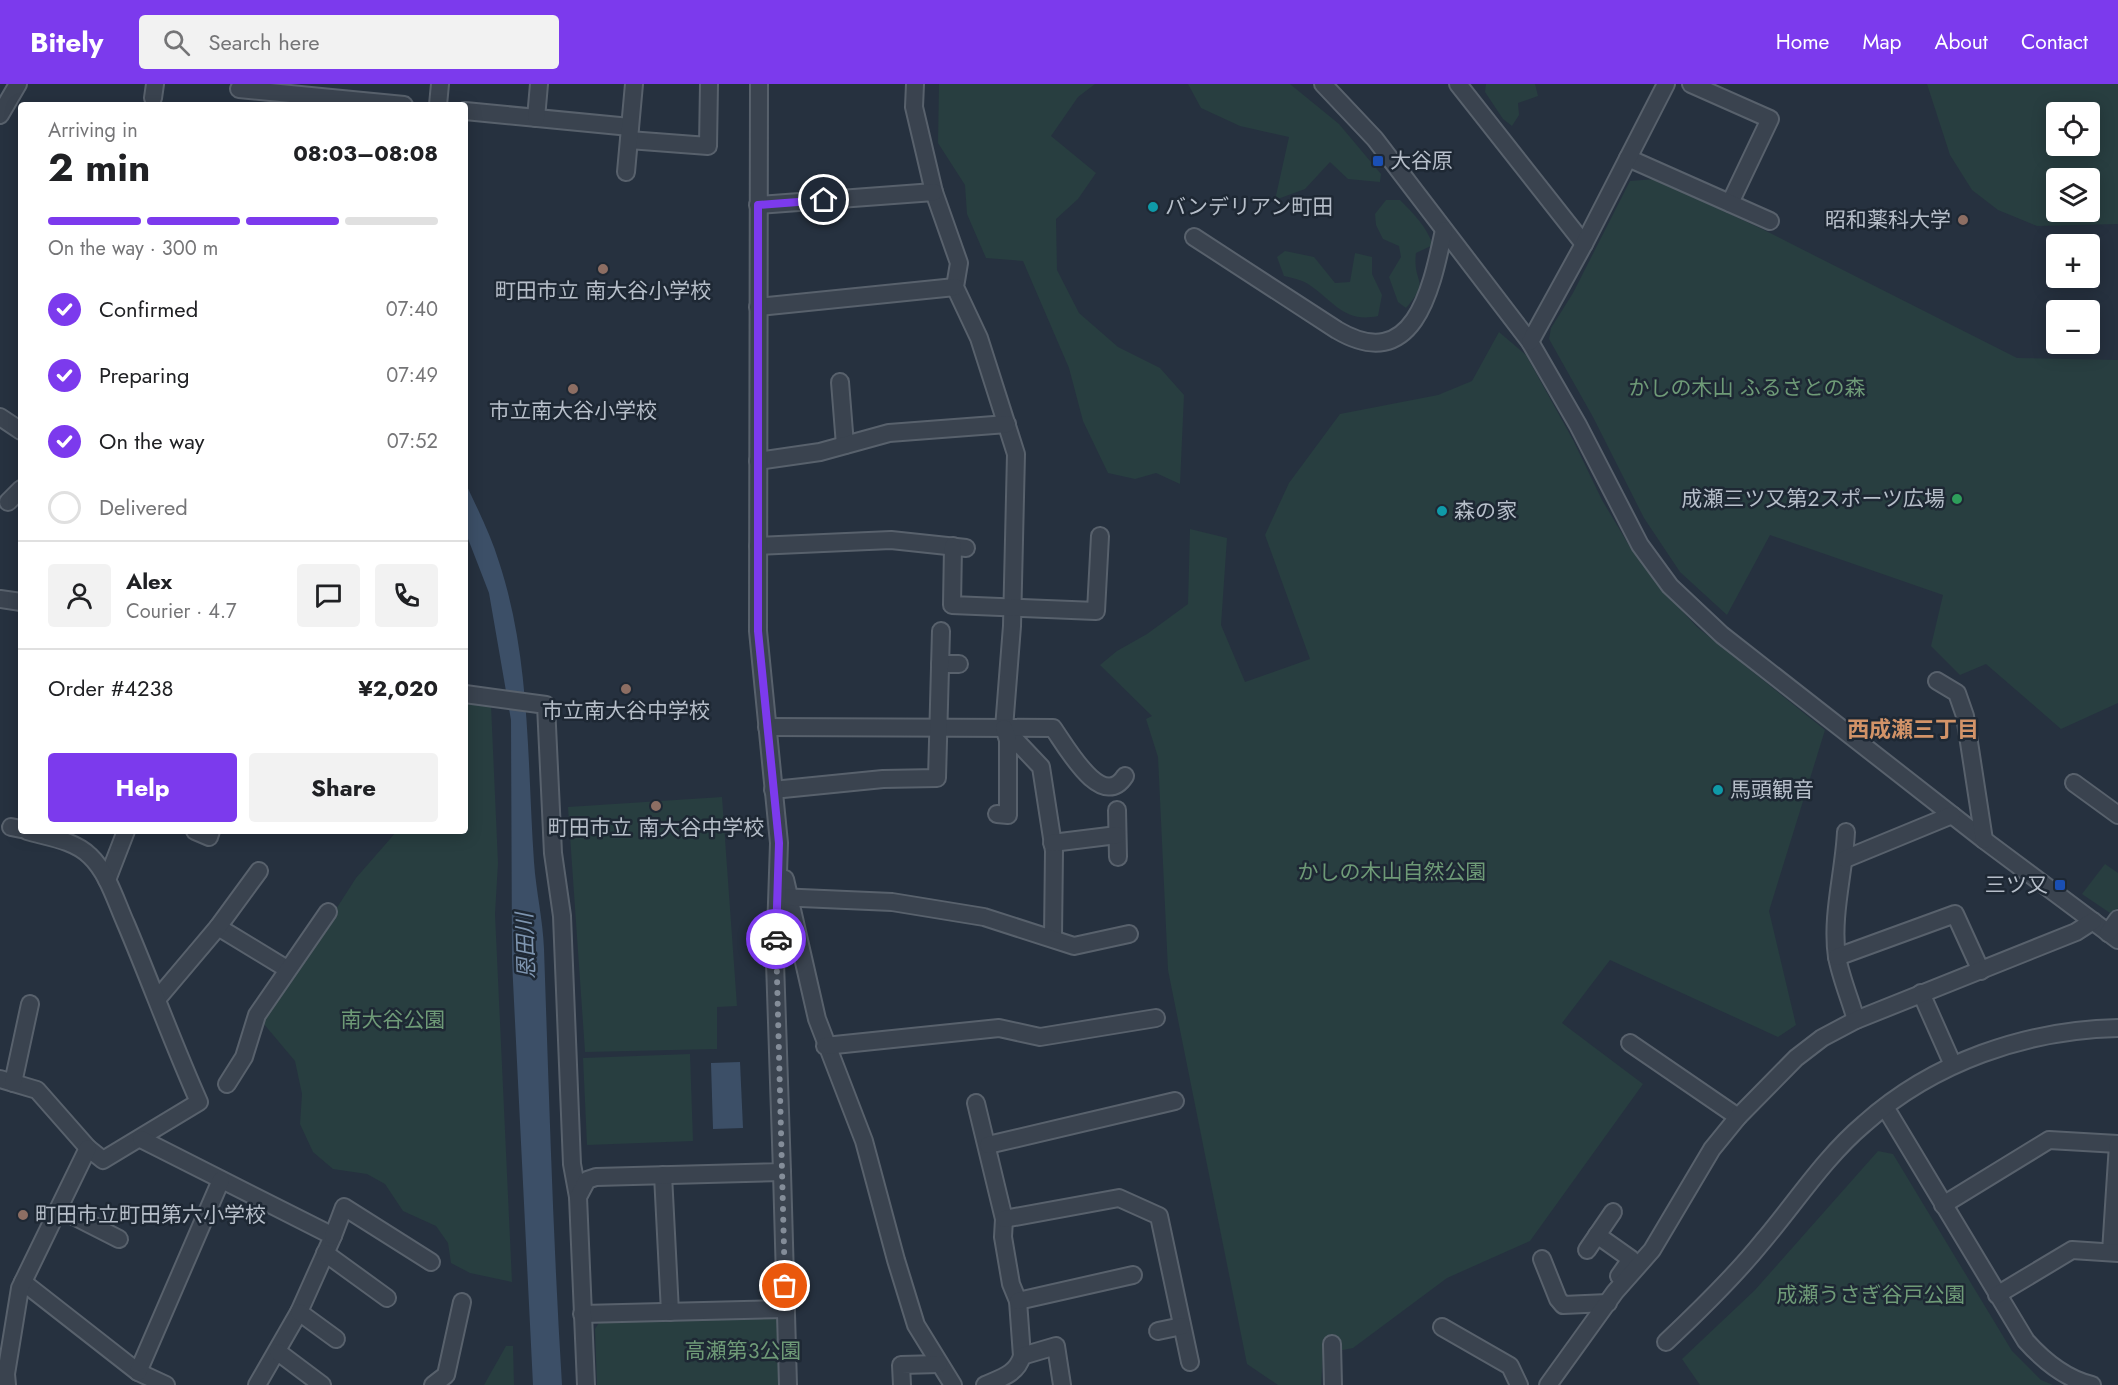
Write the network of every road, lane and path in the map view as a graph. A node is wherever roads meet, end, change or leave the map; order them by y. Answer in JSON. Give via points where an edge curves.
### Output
{"nodes":[{"id":1,"x":440,"y":84,"type":"edge"},
{"id":2,"x":539,"y":84,"type":"edge"},
{"id":3,"x":634,"y":84,"type":"edge"},
{"id":4,"x":709,"y":84,"type":"edge"},
{"id":5,"x":759,"y":84,"type":"edge"},
{"id":6,"x":915,"y":84,"type":"edge"},
{"id":7,"x":1323,"y":84,"type":"edge"},
{"id":8,"x":1458,"y":84,"type":"edge"},
{"id":9,"x":1666,"y":84,"type":"edge"},
{"id":10,"x":1691,"y":84,"type":"edge"},
{"id":11,"x":15,"y":89,"type":"edge"},
{"id":12,"x":335,"y":91,"type":"edge"},
{"id":13,"x":238,"y":93,"type":"edge"},
{"id":14,"x":389,"y":102,"type":"edge"},
{"id":15,"x":438,"y":102,"type":"edge"},
{"id":16,"x":468,"y":111,"type":"edge"},
{"id":17,"x":0,"y":115,"type":"edge"},
{"id":18,"x":536,"y":118,"type":"junction"},
{"id":19,"x":630,"y":134,"type":"junction"},
{"id":20,"x":1628,"y":158,"type":"junction"},
{"id":21,"x":626,"y":172,"type":"dead end"},
{"id":22,"x":934,"y":192,"type":"junction"},
{"id":23,"x":1730,"y":203,"type":"junction"},
{"id":24,"x":758,"y":205,"type":"junction"},
{"id":25,"x":1770,"y":221,"type":"dead end"},
{"id":26,"x":1444,"y":230,"type":"junction"},
{"id":27,"x":1194,"y":237,"type":"dead end"},
{"id":28,"x":1584,"y":244,"type":"junction"},
{"id":29,"x":955,"y":287,"type":"junction"},
{"id":30,"x":758,"y":307,"type":"junction"},
{"id":31,"x":1530,"y":342,"type":"junction"},
{"id":32,"x":840,"y":382,"type":"dead end"},
{"id":33,"x":0,"y":417,"type":"edge"},
{"id":34,"x":1007,"y":423,"type":"junction"},
{"id":35,"x":18,"y":429,"type":"edge"},
{"id":36,"x":845,"y":445,"type":"junction"},
{"id":37,"x":758,"y":461,"type":"junction"},
{"id":38,"x":18,"y":492,"type":"edge"},
{"id":39,"x":8,"y":502,"type":"dead end"},
{"id":40,"x":758,"y":546,"type":"junction"},
{"id":41,"x":1096,"y":548,"type":"dead end"},
{"id":42,"x":0,"y":599,"type":"edge"},
{"id":43,"x":18,"y":602,"type":"edge"},
{"id":44,"x":1012,"y":606,"type":"junction"},
{"id":45,"x":941,"y":631,"type":"dead end"},
{"id":46,"x":940,"y":664,"type":"junction"},
{"id":47,"x":959,"y":664,"type":"dead end"},
{"id":48,"x":1937,"y":681,"type":"dead end"},
{"id":49,"x":468,"y":694,"type":"edge"},
{"id":50,"x":767,"y":727,"type":"junction"},
{"id":51,"x":939,"y":728,"type":"junction"},
{"id":52,"x":1005,"y":728,"type":"junction"},
{"id":53,"x":1125,"y":776,"type":"dead end"},
{"id":54,"x":2073,"y":783,"type":"dead end"},
{"id":55,"x":773,"y":790,"type":"junction"},
{"id":56,"x":1117,"y":810,"type":"dead end"},
{"id":57,"x":997,"y":814,"type":"dead end"},
{"id":58,"x":1952,"y":815,"type":"junction"},
{"id":59,"x":2118,"y":815,"type":"edge"},
{"id":60,"x":1846,"y":832,"type":"dead end"},
{"id":61,"x":38,"y":834,"type":"edge"},
{"id":62,"x":125,"y":834,"type":"edge"},
{"id":63,"x":1117,"y":835,"type":"junction"},
{"id":64,"x":1984,"y":840,"type":"junction"},
{"id":65,"x":1052,"y":843,"type":"junction"},
{"id":66,"x":1118,"y":857,"type":"dead end"},
{"id":67,"x":1845,"y":860,"type":"junction"},
{"id":68,"x":259,"y":871,"type":"dead end"},
{"id":69,"x":107,"y":880,"type":"junction"},
{"id":70,"x":783,"y":897,"type":"junction"},
{"id":71,"x":327,"y":912,"type":"dead end"},
{"id":72,"x":2093,"y":921,"type":"junction"},
{"id":73,"x":218,"y":927,"type":"junction"},
{"id":74,"x":2115,"y":931,"type":"edge"},
{"id":75,"x":1129,"y":934,"type":"dead end"},
{"id":76,"x":1053,"y":937,"type":"junction"},
{"id":77,"x":1838,"y":957,"type":"junction"},
{"id":78,"x":775,"y":962,"type":"junction"},
{"id":79,"x":802,"y":962,"type":"junction"},
{"id":80,"x":287,"y":969,"type":"junction"},
{"id":81,"x":1981,"y":971,"type":"junction"},
{"id":82,"x":1921,"y":993,"type":"junction"},
{"id":83,"x":158,"y":998,"type":"junction"},
{"id":84,"x":30,"y":1004,"type":"dead end"},
{"id":85,"x":1156,"y":1018,"type":"dead end"},
{"id":86,"x":1856,"y":1020,"type":"junction"},
{"id":87,"x":2118,"y":1028,"type":"edge"},
{"id":88,"x":1630,"y":1043,"type":"dead end"},
{"id":89,"x":825,"y":1047,"type":"junction"},
{"id":90,"x":1953,"y":1065,"type":"junction"},
{"id":91,"x":6,"y":1081,"type":"edge"},
{"id":92,"x":227,"y":1084,"type":"dead end"},
{"id":93,"x":1175,"y":1101,"type":"dead end"},
{"id":94,"x":976,"y":1103,"type":"dead end"},
{"id":95,"x":1885,"y":1107,"type":"junction"},
{"id":96,"x":1738,"y":1117,"type":"junction"},
{"id":97,"x":141,"y":1139,"type":"junction"},
{"id":98,"x":2118,"y":1144,"type":"edge"},
{"id":99,"x":988,"y":1145,"type":"junction"},
{"id":100,"x":88,"y":1148,"type":"junction"},
{"id":101,"x":782,"y":1172,"type":"junction"},
{"id":102,"x":663,"y":1175,"type":"junction"},
{"id":103,"x":221,"y":1180,"type":"junction"},
{"id":104,"x":578,"y":1197,"type":"junction"},
{"id":105,"x":1943,"y":1205,"type":"junction"},
{"id":106,"x":60,"y":1209,"type":"junction"},
{"id":107,"x":1613,"y":1212,"type":"dead end"},
{"id":108,"x":1004,"y":1219,"type":"junction"},
{"id":109,"x":1597,"y":1235,"type":"junction"},
{"id":110,"x":333,"y":1236,"type":"junction"},
{"id":111,"x":119,"y":1239,"type":"dead end"},
{"id":112,"x":1587,"y":1250,"type":"dead end"},
{"id":113,"x":2115,"y":1252,"type":"edge"},
{"id":114,"x":325,"y":1253,"type":"junction"},
{"id":115,"x":1542,"y":1259,"type":"dead end"},
{"id":116,"x":431,"y":1262,"type":"dead end"},
{"id":117,"x":1133,"y":1275,"type":"dead end"},
{"id":118,"x":23,"y":1282,"type":"junction"},
{"id":119,"x":1997,"y":1295,"type":"junction"},
{"id":120,"x":1612,"y":1297,"type":"junction"},
{"id":121,"x":387,"y":1298,"type":"dead end"},
{"id":122,"x":1018,"y":1301,"type":"junction"},
{"id":123,"x":462,"y":1302,"type":"dead end"},
{"id":124,"x":786,"y":1308,"type":"junction"},
{"id":125,"x":299,"y":1312,"type":"junction"},
{"id":126,"x":670,"y":1312,"type":"junction"},
{"id":127,"x":582,"y":1314,"type":"junction"},
{"id":128,"x":1182,"y":1326,"type":"junction"},
{"id":129,"x":1442,"y":1327,"type":"dead end"},
{"id":130,"x":1158,"y":1331,"type":"dead end"},
{"id":131,"x":336,"y":1339,"type":"dead end"},
{"id":132,"x":1665,"y":1342,"type":"dead end"},
{"id":133,"x":1332,"y":1344,"type":"dead end"},
{"id":134,"x":278,"y":1352,"type":"junction"},
{"id":135,"x":1022,"y":1356,"type":"junction"},
{"id":136,"x":1190,"y":1362,"type":"dead end"},
{"id":137,"x":939,"y":1364,"type":"junction"},
{"id":138,"x":138,"y":1372,"type":"junction"},
{"id":139,"x":7,"y":1385,"type":"edge"},
{"id":140,"x":166,"y":1385,"type":"edge"},
{"id":141,"x":257,"y":1385,"type":"edge"},
{"id":142,"x":322,"y":1385,"type":"edge"},
{"id":143,"x":433,"y":1385,"type":"edge"},
{"id":144,"x":586,"y":1385,"type":"edge"},
{"id":145,"x":788,"y":1385,"type":"edge"},
{"id":146,"x":902,"y":1385,"type":"edge"},
{"id":147,"x":952,"y":1385,"type":"edge"},
{"id":148,"x":985,"y":1385,"type":"edge"},
{"id":149,"x":1062,"y":1385,"type":"edge"},
{"id":150,"x":1333,"y":1385,"type":"edge"},
{"id":151,"x":1519,"y":1385,"type":"edge"},
{"id":152,"x":1548,"y":1385,"type":"edge"},
{"id":153,"x":2092,"y":1385,"type":"edge"}],
"edges":[{"from":1,"to":15,"type":"street"},
{"from":2,"to":18,"type":"street"},
{"from":3,"to":19,"type":"street"},
{"from":4,"to":19,"type":"street","via":[[708,146]]},
{"from":5,"to":24,"type":"street"},
{"from":6,"to":22,"type":"street","via":[[914,108]]},
{"from":7,"to":26,"type":"street","via":[[1375,139]]},
{"from":8,"to":28,"type":"street"},
{"from":9,"to":20,"type":"street"},
{"from":10,"to":23,"type":"street","via":[[1770,119]]},
{"from":11,"to":17,"type":"street"},
{"from":12,"to":13,"type":"street"},
{"from":12,"to":14,"type":"street"},
{"from":16,"to":18,"type":"street"},
{"from":18,"to":19,"type":"street"},
{"from":19,"to":21,"type":"street"},
{"from":20,"to":23,"type":"street"},
{"from":20,"to":28,"type":"street"},
{"from":22,"to":24,"type":"street"},
{"from":22,"to":29,"type":"street","via":[[959,263]]},
{"from":23,"to":25,"type":"street"},
{"from":24,"to":30,"type":"street"},
{"from":26,"to":27,"type":"street","via":[[1424,306],[1414,322],[1401,334],[1369,342],[1337,330]]},
{"from":26,"to":31,"type":"street"},
{"from":28,"to":31,"type":"street"},
{"from":29,"to":30,"type":"street"},
{"from":29,"to":34,"type":"street","via":[[979,338]]},
{"from":30,"to":37,"type":"street"},
{"from":31,"to":58,"type":"street","via":[[1640,545],[1670,586],[1722,635]]},
{"from":32,"to":36,"type":"street"},
{"from":33,"to":35,"type":"street"},
{"from":34,"to":36,"type":"street","via":[[889,434]]},
{"from":34,"to":44,"type":"street","via":[[1016,454]]},
{"from":36,"to":37,"type":"street"},
{"from":37,"to":40,"type":"street"},
{"from":38,"to":39,"type":"street"},
{"from":40,"to":44,"type":"street","via":[[891,540],[960,547],[952,605]]},
{"from":40,"to":50,"type":"street","via":[[758,631]]},
{"from":41,"to":44,"type":"street","via":[[1096,610]]},
{"from":42,"to":43,"type":"street"},
{"from":44,"to":52,"type":"street"},
{"from":45,"to":46,"type":"street"},
{"from":46,"to":47,"type":"street"},
{"from":46,"to":51,"type":"street"},
{"from":48,"to":64,"type":"street","via":[[1957,693],[1965,716]]},
{"from":49,"to":104,"type":"street","via":[[546,705],[553,853],[562,916],[572,1164]]},
{"from":50,"to":51,"type":"street"},
{"from":50,"to":55,"type":"street"},
{"from":51,"to":52,"type":"street"},
{"from":51,"to":55,"type":"street","via":[[937,778]]},
{"from":52,"to":53,"type":"street","via":[[1053,728],[1098,784],[1110,788],[1119,785]]},
{"from":52,"to":57,"type":"street","via":[[1008,815]]},
{"from":52,"to":65,"type":"street","via":[[1041,767]]},
{"from":54,"to":59,"type":"street"},
{"from":55,"to":70,"type":"street"},
{"from":56,"to":63,"type":"street"},
{"from":58,"to":64,"type":"street"},
{"from":58,"to":67,"type":"street"},
{"from":60,"to":67,"type":"street"},
{"from":61,"to":69,"type":"street","via":[[66,842],[90,855]]},
{"from":62,"to":69,"type":"street"},
{"from":63,"to":65,"type":"street"},
{"from":63,"to":66,"type":"street"},
{"from":64,"to":72,"type":"street"},
{"from":65,"to":76,"type":"street"},
{"from":67,"to":77,"type":"street","via":[[1836,917]]},
{"from":68,"to":73,"type":"street"},
{"from":69,"to":83,"type":"street"},
{"from":70,"to":76,"type":"street","via":[[892,902],[984,917]]},
{"from":70,"to":78,"type":"street"},
{"from":70,"to":79,"type":"street"},
{"from":71,"to":80,"type":"street"},
{"from":72,"to":74,"type":"street"},
{"from":72,"to":81,"type":"street","via":[[2076,932]]},
{"from":73,"to":80,"type":"street"},
{"from":73,"to":83,"type":"street"},
{"from":75,"to":76,"type":"street","via":[[1074,946]]},
{"from":77,"to":81,"type":"street","via":[[1956,914]]},
{"from":77,"to":86,"type":"street"},
{"from":78,"to":79,"type":"street"},
{"from":78,"to":101,"type":"street"},
{"from":79,"to":89,"type":"street"},
{"from":80,"to":92,"type":"street","via":[[257,1015],[244,1057]]},
{"from":81,"to":82,"type":"street"},
{"from":82,"to":86,"type":"street"},
{"from":82,"to":90,"type":"street"},
{"from":83,"to":97,"type":"street","via":[[174,1047],[200,1102]]},
{"from":84,"to":91,"type":"street"},
{"from":85,"to":89,"type":"street","via":[[1040,1037],[999,1028]]},
{"from":86,"to":96,"type":"street","via":[[1796,1058]]},
{"from":87,"to":90,"type":"street","via":[[2044,1036]]},
{"from":88,"to":96,"type":"street"},
{"from":89,"to":137,"type":"street","via":[[864,1141],[916,1325]]},
{"from":90,"to":95,"type":"street"},
{"from":91,"to":100,"type":"street","via":[[37,1090]]},
{"from":93,"to":99,"type":"street"},
{"from":94,"to":99,"type":"street"},
{"from":95,"to":105,"type":"street"},
{"from":95,"to":132,"type":"street","via":[[1832,1156],[1761,1244]]},
{"from":96,"to":120,"type":"street","via":[[1712,1149],[1652,1250]]},
{"from":97,"to":100,"type":"street","via":[[103,1160]]},
{"from":97,"to":103,"type":"street"},
{"from":98,"to":105,"type":"street","via":[[2049,1140]]},
{"from":98,"to":113,"type":"street"},
{"from":99,"to":108,"type":"street"},
{"from":100,"to":106,"type":"street"},
{"from":101,"to":102,"type":"street"},
{"from":101,"to":124,"type":"street"},
{"from":102,"to":104,"type":"street","via":[[587,1180]]},
{"from":102,"to":126,"type":"street"},
{"from":103,"to":110,"type":"street"},
{"from":103,"to":138,"type":"street"},
{"from":104,"to":127,"type":"street"},
{"from":105,"to":119,"type":"street"},
{"from":106,"to":111,"type":"street"},
{"from":106,"to":118,"type":"street"},
{"from":107,"to":109,"type":"street"},
{"from":108,"to":122,"type":"street","via":[[1003,1237]]},
{"from":108,"to":128,"type":"street","via":[[1119,1198],[1159,1216]]},
{"from":109,"to":112,"type":"street"},
{"from":109,"to":120,"type":"street","via":[[1631,1259],[1610,1287]]},
{"from":110,"to":114,"type":"street"},
{"from":110,"to":116,"type":"street","via":[[344,1207]]},
{"from":113,"to":119,"type":"street","via":[[2072,1250]]},
{"from":114,"to":121,"type":"street"},
{"from":114,"to":125,"type":"street"},
{"from":115,"to":120,"type":"street","via":[[1563,1305]]},
{"from":117,"to":122,"type":"street"},
{"from":118,"to":138,"type":"street"},
{"from":118,"to":139,"type":"street"},
{"from":119,"to":153,"type":"street","via":[[2038,1354],[2070,1377]]},
{"from":120,"to":152,"type":"street"},
{"from":122,"to":135,"type":"street"},
{"from":123,"to":143,"type":"street","via":[[446,1375]]},
{"from":124,"to":126,"type":"street"},
{"from":124,"to":145,"type":"street"},
{"from":125,"to":131,"type":"street"},
{"from":125,"to":134,"type":"street"},
{"from":126,"to":127,"type":"street"},
{"from":127,"to":144,"type":"street"},
{"from":128,"to":130,"type":"street"},
{"from":128,"to":136,"type":"street"},
{"from":129,"to":151,"type":"street","via":[[1510,1366]]},
{"from":133,"to":150,"type":"street"},
{"from":134,"to":141,"type":"street"},
{"from":134,"to":142,"type":"street"},
{"from":135,"to":148,"type":"street","via":[[1011,1374]]},
{"from":135,"to":149,"type":"street","via":[[1056,1346]]},
{"from":137,"to":146,"type":"street","via":[[901,1365]]},
{"from":137,"to":147,"type":"street"},
{"from":138,"to":140,"type":"street"}]}
